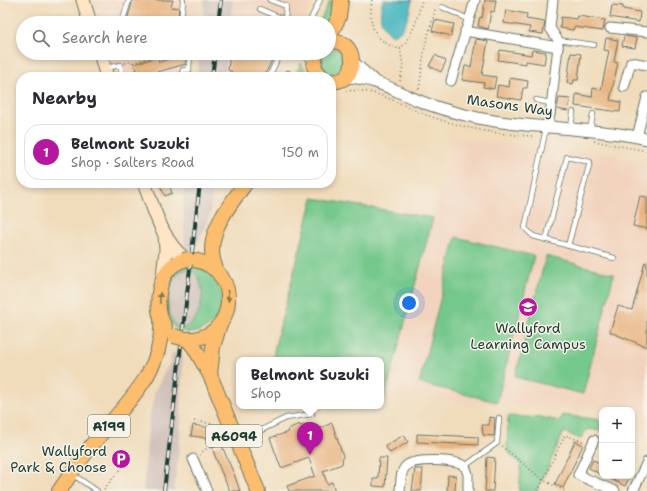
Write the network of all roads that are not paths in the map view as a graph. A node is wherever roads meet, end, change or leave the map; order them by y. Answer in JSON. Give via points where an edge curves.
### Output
{"nodes":[{"id":1,"x":83,"y":0,"type":"edge"},
{"id":2,"x":129,"y":0,"type":"edge"},
{"id":3,"x":183,"y":0,"type":"edge"},
{"id":4,"x":270,"y":0,"type":"edge"},
{"id":5,"x":320,"y":0,"type":"edge"},
{"id":6,"x":341,"y":0,"type":"edge"},
{"id":7,"x":475,"y":0,"type":"edge"},
{"id":8,"x":553,"y":0,"type":"edge"},
{"id":9,"x":283,"y":3,"type":"edge"},
{"id":10,"x":442,"y":7,"type":"dead end"},
{"id":11,"x":260,"y":9,"type":"dead end"},
{"id":12,"x":88,"y":16,"type":"edge"},
{"id":13,"x":124,"y":16,"type":"edge"},
{"id":14,"x":182,"y":16,"type":"edge"},
{"id":15,"x":276,"y":16,"type":"edge"},
{"id":16,"x":287,"y":16,"type":"edge"},
{"id":17,"x":312,"y":16,"type":"edge"},
{"id":18,"x":339,"y":17,"type":"junction"},
{"id":19,"x":468,"y":18,"type":"junction"},
{"id":20,"x":336,"y":23,"type":"edge"},
{"id":21,"x":610,"y":28,"type":"dead end"},
{"id":22,"x":465,"y":31,"type":"junction"},
{"id":23,"x":647,"y":32,"type":"edge"},
{"id":24,"x":336,"y":43,"type":"edge"},
{"id":25,"x":558,"y":44,"type":"junction"},
{"id":26,"x":594,"y":45,"type":"dead end"},
{"id":27,"x":347,"y":47,"type":"junction"},
{"id":28,"x":102,"y":60,"type":"edge"},
{"id":29,"x":190,"y":60,"type":"edge"},
{"id":30,"x":277,"y":60,"type":"edge"},
{"id":31,"x":308,"y":60,"type":"edge"},
{"id":32,"x":353,"y":62,"type":"junction"},
{"id":33,"x":647,"y":65,"type":"edge"},
{"id":34,"x":106,"y":72,"type":"edge"},
{"id":35,"x":108,"y":72,"type":"edge"},
{"id":36,"x":122,"y":72,"type":"edge"},
{"id":37,"x":182,"y":72,"type":"edge"},
{"id":38,"x":271,"y":72,"type":"edge"},
{"id":39,"x":323,"y":72,"type":"edge"},
{"id":40,"x":336,"y":72,"type":"edge"},
{"id":41,"x":336,"y":75,"type":"edge"},
{"id":42,"x":374,"y":80,"type":"junction"},
{"id":43,"x":451,"y":81,"type":"dead end"},
{"id":44,"x":624,"y":87,"type":"dead end"},
{"id":45,"x":647,"y":97,"type":"edge"},
{"id":46,"x":536,"y":100,"type":"dead end"},
{"id":47,"x":550,"y":102,"type":"junction"},
{"id":48,"x":573,"y":112,"type":"dead end"},
{"id":49,"x":593,"y":114,"type":"dead end"},
{"id":50,"x":547,"y":126,"type":"junction"},
{"id":51,"x":571,"y":128,"type":"junction"},
{"id":52,"x":590,"y":130,"type":"junction"},
{"id":53,"x":642,"y":138,"type":"edge"},
{"id":54,"x":146,"y":188,"type":"edge"},
{"id":55,"x":242,"y":188,"type":"edge"},
{"id":56,"x":164,"y":233,"type":"junction"},
{"id":57,"x":213,"y":239,"type":"junction"},
{"id":58,"x":546,"y":240,"type":"junction"},
{"id":59,"x":568,"y":246,"type":"junction"},
{"id":60,"x":614,"y":258,"type":"dead end"},
{"id":61,"x":189,"y":259,"type":"junction"},
{"id":62,"x":216,"y":269,"type":"junction"},
{"id":63,"x":163,"y":276,"type":"junction"},
{"id":64,"x":161,"y":319,"type":"junction"},
{"id":65,"x":220,"y":324,"type":"junction"},
{"id":66,"x":180,"y":338,"type":"junction"},
{"id":67,"x":156,"y":360,"type":"junction"},
{"id":68,"x":210,"y":375,"type":"junction"},
{"id":69,"x":312,"y":414,"type":"dead end"},
{"id":70,"x":499,"y":418,"type":"dead end"},
{"id":71,"x":236,"y":439,"type":"junction"},
{"id":72,"x":593,"y":442,"type":"road end"},
{"id":73,"x":193,"y":459,"type":"road end"},
{"id":74,"x":645,"y":459,"type":"edge"},
{"id":75,"x":465,"y":466,"type":"junction"},
{"id":76,"x":71,"y":474,"type":"junction"},
{"id":77,"x":59,"y":491,"type":"edge"},
{"id":78,"x":97,"y":491,"type":"edge"},
{"id":79,"x":207,"y":491,"type":"edge"},
{"id":80,"x":258,"y":491,"type":"edge"},
{"id":81,"x":400,"y":491,"type":"edge"},
{"id":82,"x":468,"y":491,"type":"edge"},
{"id":83,"x":614,"y":491,"type":"edge"},
{"id":84,"x":633,"y":491,"type":"edge"}],
"edges":[{"from":1,"to":12,"type":"main road"},
{"from":2,"to":13,"type":"lane"},
{"from":3,"to":14,"type":"lane"},
{"from":4,"to":9,"type":"lane"},
{"from":5,"to":17,"type":"lane"},
{"from":6,"to":18,"type":"main road"},
{"from":7,"to":19,"type":"street"},
{"from":8,"to":25,"type":"street","via":[[550,28]]},
{"from":9,"to":16,"type":"lane","via":[[286,6]]},
{"from":10,"to":19,"type":"lane"},
{"from":11,"to":15,"type":"lane"},
{"from":18,"to":20,"type":"main road"},
{"from":18,"to":27,"type":"main road"},
{"from":19,"to":22,"type":"street"},
{"from":21,"to":23,"type":"street"},
{"from":22,"to":25,"type":"street"},
{"from":22,"to":43,"type":"street"},
{"from":24,"to":27,"type":"main road"},
{"from":25,"to":26,"type":"lane"},
{"from":25,"to":47,"type":"street"},
{"from":27,"to":32,"type":"main road"},
{"from":28,"to":34,"type":"main road"},
{"from":29,"to":37,"type":"lane","via":[[189,70]]},
{"from":30,"to":38,"type":"lane"},
{"from":31,"to":39,"type":"lane"},
{"from":32,"to":40,"type":"main road","via":[[352,69]]},
{"from":32,"to":42,"type":"street","name":"Masons Way"},
{"from":33,"to":44,"type":"street","via":[[631,62]]},
{"from":35,"to":36,"type":"lane","via":[[120,65]]},
{"from":41,"to":42,"type":"street","name":"Masons Way"},
{"from":42,"to":50,"type":"street","name":"Masons Way","via":[[417,100],[470,117]]},
{"from":45,"to":53,"type":"street"},
{"from":46,"to":47,"type":"lane"},
{"from":47,"to":50,"type":"street"},
{"from":48,"to":51,"type":"lane"},
{"from":49,"to":52,"type":"lane"},
{"from":50,"to":51,"type":"street","name":"Masons Way"},
{"from":50,"to":58,"type":"lane","via":[[525,228],[533,236]]},
{"from":51,"to":52,"type":"street","name":"Masons Way"},
{"from":52,"to":53,"type":"street","name":"Masons Way"},
{"from":54,"to":56,"type":"main road"},
{"from":55,"to":57,"type":"main road","via":[[222,216]]},
{"from":56,"to":61,"type":"main road","via":[[173,247]]},
{"from":56,"to":63,"type":"main road","via":[[166,250]]},
{"from":57,"to":61,"type":"main road","via":[[200,255]]},
{"from":57,"to":62,"type":"main road","via":[[212,257]]},
{"from":58,"to":59,"type":"lane"},
{"from":58,"to":59,"type":"lane","via":[[567,157],[590,162]]},
{"from":59,"to":60,"type":"lane"},
{"from":61,"to":62,"type":"main road"},
{"from":61,"to":63,"type":"main road","via":[[173,264]]},
{"from":62,"to":65,"type":"main road","one_way":true,"via":[[223,278],[228,294],[227,311]]},
{"from":64,"to":63,"type":"main road","number":"A199","one_way":true,"via":[[159,293]]},
{"from":64,"to":66,"type":"main road","via":[[166,329]]},
{"from":64,"to":67,"type":"main road","number":"A199","via":[[162,333]]},
{"from":65,"to":66,"type":"main road","via":[[206,335]]},
{"from":65,"to":68,"type":"main road","number":"A6094","via":[[213,347]]},
{"from":66,"to":67,"type":"main road","number":"A199"},
{"from":66,"to":68,"type":"main road","number":"A6094","via":[[194,347]]},
{"from":67,"to":76,"type":"main road","number":"A199","via":[[136,393]]},
{"from":68,"to":71,"type":"main road","number":"A6094"},
{"from":69,"to":71,"type":"lane","via":[[286,418]]},
{"from":70,"to":75,"type":"lane","via":[[497,443]]},
{"from":71,"to":80,"type":"main road","number":"A6094"},
{"from":72,"to":83,"type":"street","via":[[578,474]]},
{"from":73,"to":79,"type":"street"},
{"from":74,"to":84,"type":"street"},
{"from":75,"to":81,"type":"street","via":[[458,463],[410,462],[403,471]]},
{"from":75,"to":82,"type":"street","via":[[468,474]]},
{"from":76,"to":77,"type":"main road","number":"A199"},
{"from":76,"to":78,"type":"lane"}]}
